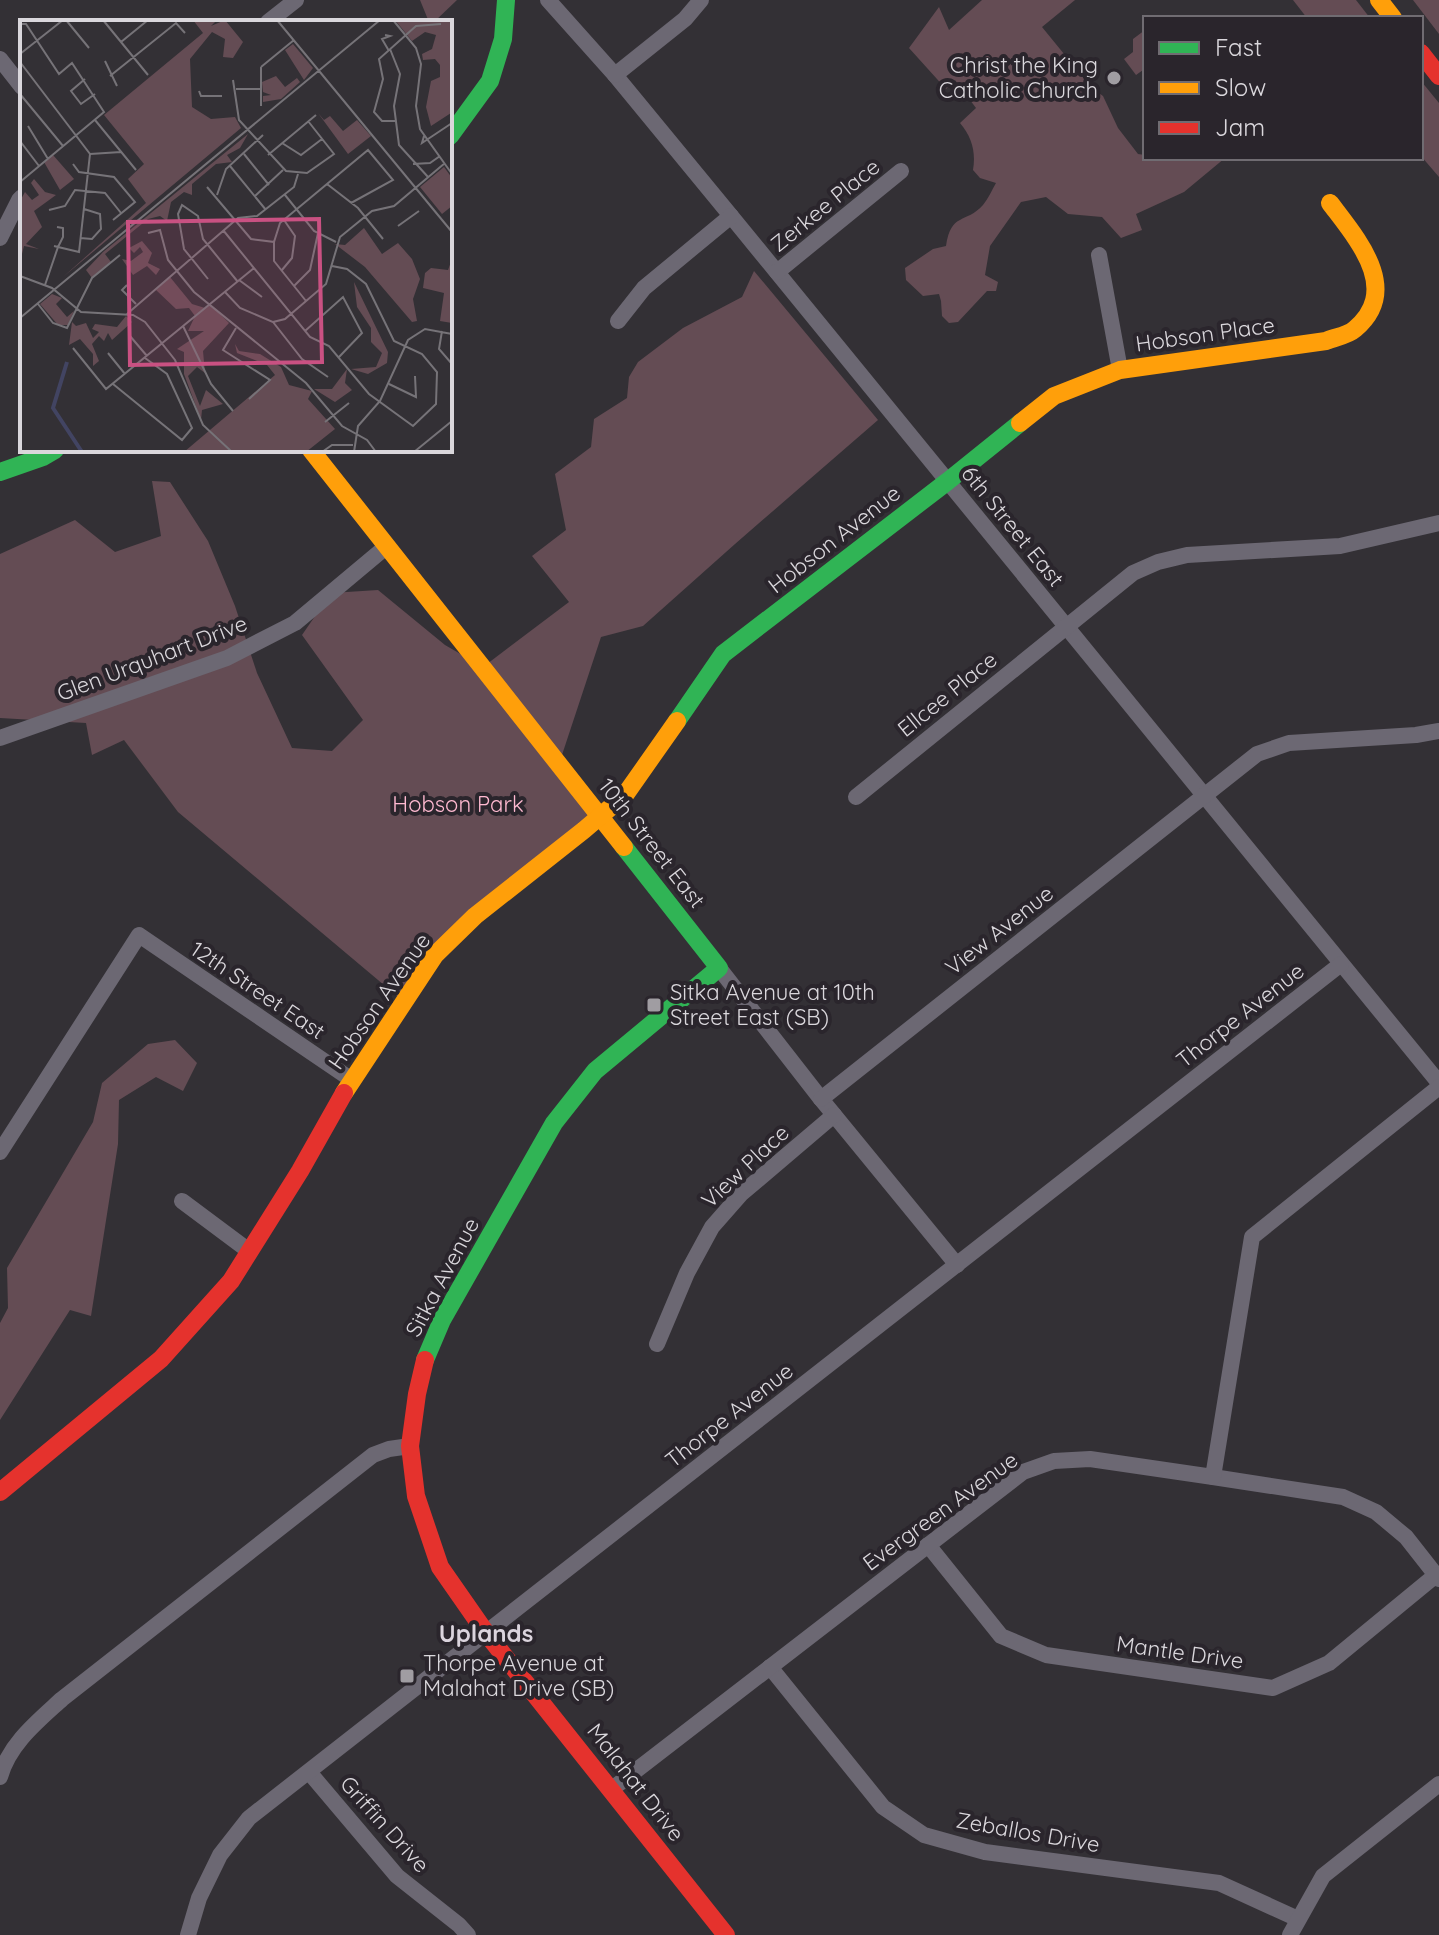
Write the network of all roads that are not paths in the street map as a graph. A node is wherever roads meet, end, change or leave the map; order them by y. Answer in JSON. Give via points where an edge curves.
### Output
{"nodes":[{"id":1,"x":296,"y":0,"type":"edge"},
{"id":2,"x":506,"y":0,"type":"edge"},
{"id":3,"x":548,"y":0,"type":"edge"},
{"id":4,"x":701,"y":0,"type":"edge"},
{"id":5,"x":1379,"y":0,"type":"edge"},
{"id":6,"x":1391,"y":16,"type":"edge"},
{"id":7,"x":271,"y":20,"type":"edge"},
{"id":8,"x":1423,"y":56,"type":"edge"},
{"id":9,"x":0,"y":59,"type":"edge"},
{"id":10,"x":615,"y":75,"type":"junction"},
{"id":11,"x":1439,"y":76,"type":"edge"},
{"id":12,"x":20,"y":84,"type":"edge"},
{"id":13,"x":452,"y":133,"type":"edge"},
{"id":14,"x":901,"y":171,"type":"dead end"},
{"id":15,"x":20,"y":199,"type":"edge"},
{"id":16,"x":1330,"y":203,"type":"dead end"},
{"id":17,"x":731,"y":216,"type":"junction"},
{"id":18,"x":0,"y":238,"type":"edge"},
{"id":19,"x":1099,"y":255,"type":"dead end"},
{"id":20,"x":777,"y":272,"type":"junction"},
{"id":21,"x":618,"y":321,"type":"dead end"},
{"id":22,"x":1120,"y":370,"type":"junction"},
{"id":23,"x":52,"y":452,"type":"edge"},
{"id":24,"x":313,"y":452,"type":"edge"},
{"id":25,"x":0,"y":472,"type":"edge"},
{"id":26,"x":948,"y":481,"type":"junction"},
{"id":27,"x":1439,"y":523,"type":"edge"},
{"id":28,"x":387,"y":546,"type":"junction"},
{"id":29,"x":1066,"y":627,"type":"junction"},
{"id":30,"x":1439,"y":731,"type":"edge"},
{"id":31,"x":0,"y":738,"type":"edge"},
{"id":32,"x":1204,"y":796,"type":"junction"},
{"id":33,"x":856,"y":797,"type":"dead end"},
{"id":34,"x":600,"y":816,"type":"junction"},
{"id":35,"x":1341,"y":964,"type":"junction"},
{"id":36,"x":719,"y":968,"type":"junction"},
{"id":37,"x":352,"y":1080,"type":"junction"},
{"id":38,"x":1439,"y":1085,"type":"edge"},
{"id":39,"x":821,"y":1099,"type":"junction"},
{"id":40,"x":834,"y":1115,"type":"junction"},
{"id":41,"x":0,"y":1152,"type":"edge"},
{"id":42,"x":182,"y":1201,"type":"dead end"},
{"id":43,"x":249,"y":1251,"type":"junction"},
{"id":44,"x":957,"y":1265,"type":"junction"},
{"id":45,"x":657,"y":1344,"type":"dead end"},
{"id":46,"x":410,"y":1446,"type":"junction"},
{"id":47,"x":1213,"y":1477,"type":"junction"},
{"id":48,"x":0,"y":1492,"type":"edge"},
{"id":49,"x":928,"y":1545,"type":"junction"},
{"id":50,"x":1437,"y":1577,"type":"edge"},
{"id":51,"x":486,"y":1633,"type":"junction"},
{"id":52,"x":770,"y":1667,"type":"junction"},
{"id":53,"x":309,"y":1772,"type":"junction"},
{"id":54,"x":0,"y":1777,"type":"edge"},
{"id":55,"x":1439,"y":1784,"type":"edge"},
{"id":56,"x":612,"y":1789,"type":"junction"},
{"id":57,"x":1298,"y":1919,"type":"junction"},
{"id":58,"x":458,"y":1932,"type":"edge"},
{"id":59,"x":188,"y":1935,"type":"edge"},
{"id":60,"x":726,"y":1935,"type":"edge"},
{"id":61,"x":1290,"y":1935,"type":"edge"}],
"edges":[{"from":1,"to":7,"type":"street"},
{"from":2,"to":13,"type":"street","via":[[503,39],[490,81]]},
{"from":3,"to":10,"type":"street","name":"6th Street East"},
{"from":4,"to":10,"type":"street"},
{"from":5,"to":6,"type":"street"},
{"from":8,"to":11,"type":"street"},
{"from":9,"to":12,"type":"street"},
{"from":10,"to":17,"type":"street","name":"6th Street East"},
{"from":14,"to":20,"type":"street","name":"Zerkee Place"},
{"from":15,"to":18,"type":"street"},
{"from":16,"to":22,"type":"street","name":"Hobson Place","via":[[1364,248],[1377,279],[1373,307],[1354,330],[1326,341]]},
{"from":17,"to":20,"type":"street","name":"6th Street East"},
{"from":17,"to":21,"type":"street","via":[[644,288]]},
{"from":19,"to":22,"type":"street"},
{"from":20,"to":26,"type":"street","name":"6th Street East"},
{"from":22,"to":26,"type":"street","name":"Hobson Place","via":[[1054,396]]},
{"from":23,"to":25,"type":"street"},
{"from":24,"to":28,"type":"street","name":"10th Street East"},
{"from":26,"to":29,"type":"street","name":"6th Street East"},
{"from":26,"to":34,"type":"street","name":"Hobson Avenue","via":[[723,654],[625,795]]},
{"from":27,"to":29,"type":"street","name":"Ellcee Place","via":[[1340,546],[1187,555],[1158,562],[1133,573]]},
{"from":28,"to":31,"type":"street","name":"Glen Urquhart Drive","via":[[295,623],[227,658]]},
{"from":28,"to":34,"type":"street","name":"10th Street East"},
{"from":29,"to":32,"type":"street","name":"6th Street East"},
{"from":29,"to":33,"type":"street","name":"Ellcee Place"},
{"from":30,"to":32,"type":"street","name":"View Avenue","via":[[1289,743],[1257,754]]},
{"from":32,"to":35,"type":"street","name":"6th Street East"},
{"from":32,"to":39,"type":"street","name":"View Avenue"},
{"from":34,"to":36,"type":"street","name":"10th Street East"},
{"from":34,"to":37,"type":"street","name":"Hobson Avenue","via":[[475,916],[435,955]]},
{"from":35,"to":38,"type":"street","name":"6th Street East"},
{"from":35,"to":44,"type":"street","name":"Thorpe Avenue"},
{"from":36,"to":39,"type":"street","name":"10th Street East"},
{"from":36,"to":46,"type":"street","name":"Sitka Avenue","via":[[595,1071],[554,1123],[442,1320],[425,1360]]},
{"from":37,"to":41,"type":"street","name":"12th Street East","via":[[139,935]]},
{"from":37,"to":43,"type":"street","name":"Hobson Avenue"},
{"from":38,"to":47,"type":"street","via":[[1252,1237]]},
{"from":39,"to":40,"type":"street","name":"10th Street East"},
{"from":40,"to":44,"type":"street","name":"10th Street East"},
{"from":40,"to":45,"type":"street","name":"View Place","via":[[741,1194],[712,1227]]},
{"from":42,"to":43,"type":"street"},
{"from":43,"to":48,"type":"street","name":"Hobson Avenue","via":[[231,1281],[161,1359]]},
{"from":44,"to":51,"type":"street","name":"Thorpe Avenue"},
{"from":46,"to":51,"type":"street","name":"Malahat Drive","via":[[416,1496],[440,1567]]},
{"from":46,"to":54,"type":"street","via":[[373,1455],[62,1699],[26,1732]]},
{"from":47,"to":49,"type":"street","name":"Evergreen Avenue","via":[[1090,1459],[1054,1461],[1023,1472]]},
{"from":47,"to":50,"type":"street","name":"Evergreen Avenue","via":[[1343,1497],[1376,1512],[1406,1537]]},
{"from":49,"to":50,"type":"street","name":"Mantle Drive","via":[[1001,1636],[1046,1655],[1273,1688],[1329,1663]]},
{"from":49,"to":52,"type":"street","name":"Evergreen Avenue"},
{"from":51,"to":53,"type":"street","name":"Thorpe Avenue"},
{"from":51,"to":56,"type":"street","name":"Malahat Drive"},
{"from":52,"to":56,"type":"street","name":"Evergreen Avenue"},
{"from":52,"to":57,"type":"street","name":"Zeballos Drive","via":[[883,1807],[924,1835],[985,1852],[1219,1883]]},
{"from":53,"to":58,"type":"street","name":"Griffin Drive","via":[[397,1876]]},
{"from":53,"to":59,"type":"street","name":"Thorpe Avenue","via":[[249,1818],[220,1855]]},
{"from":55,"to":57,"type":"street","via":[[1323,1876]]},
{"from":56,"to":60,"type":"street","name":"Malahat Drive"},
{"from":57,"to":61,"type":"street"}]}
